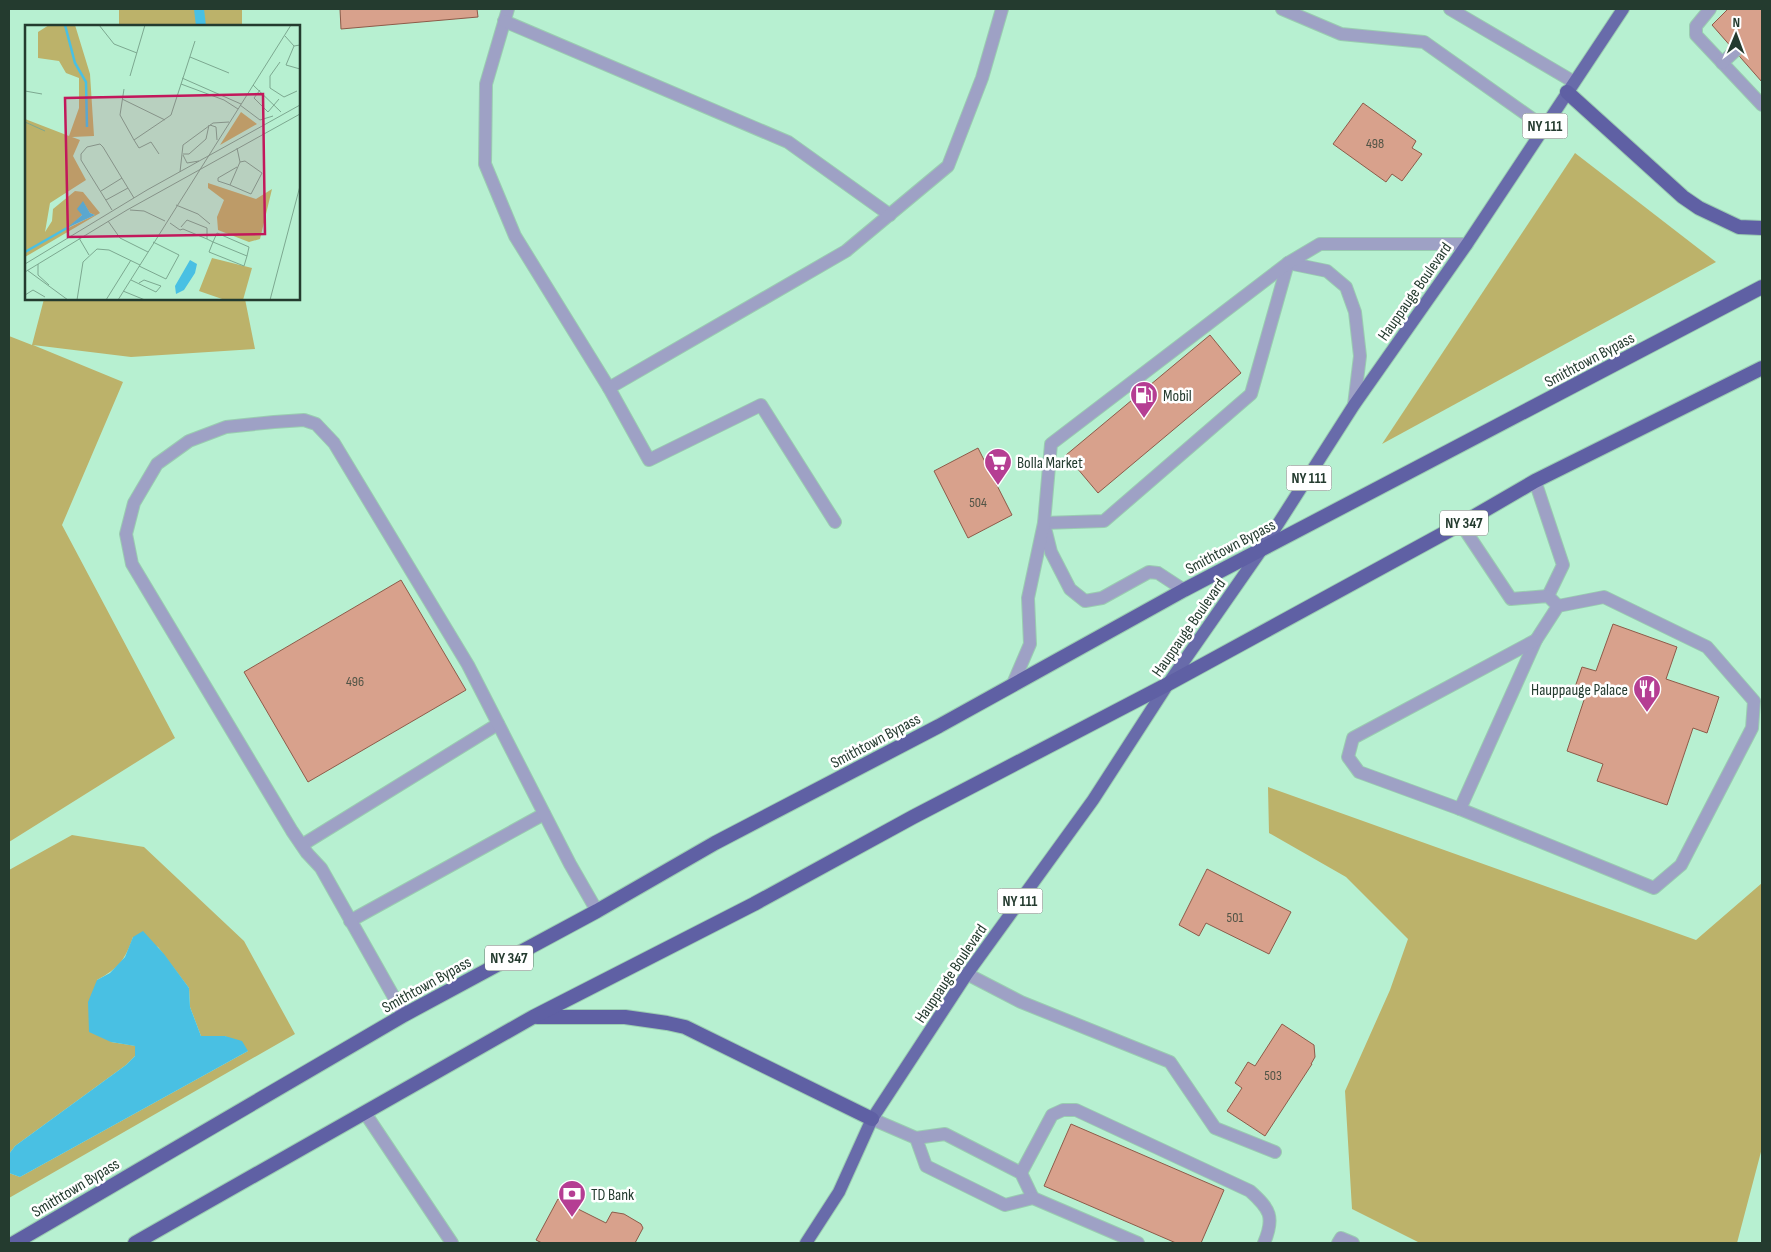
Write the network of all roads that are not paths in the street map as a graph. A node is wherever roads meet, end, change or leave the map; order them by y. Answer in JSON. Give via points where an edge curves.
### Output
{"nodes":[{"id":1,"x":1002,"y":9,"type":"edge"},
{"id":2,"x":1282,"y":9,"type":"edge"},
{"id":3,"x":1450,"y":9,"type":"edge"},
{"id":4,"x":1623,"y":9,"type":"edge"},
{"id":5,"x":1710,"y":9,"type":"edge"},
{"id":6,"x":506,"y":15,"type":"edge"},
{"id":7,"x":1736,"y":52,"type":"dead end"},
{"id":8,"x":1722,"y":63,"type":"junction"},
{"id":9,"x":1571,"y":87,"type":"junction"},
{"id":10,"x":1762,"y":105,"type":"edge"},
{"id":11,"x":1544,"y":127,"type":"junction"},
{"id":12,"x":890,"y":215,"type":"junction"},
{"id":13,"x":1762,"y":228,"type":"edge"},
{"id":14,"x":1467,"y":244,"type":"junction"},
{"id":15,"x":1288,"y":263,"type":"junction"},
{"id":16,"x":1762,"y":287,"type":"edge"},
{"id":17,"x":1762,"y":368,"type":"edge"},
{"id":18,"x":609,"y":388,"type":"junction"},
{"id":19,"x":1354,"y":405,"type":"junction"},
{"id":20,"x":1535,"y":481,"type":"junction"},
{"id":21,"x":835,"y":522,"type":"dead end"},
{"id":22,"x":1044,"y":523,"type":"junction"},
{"id":23,"x":1461,"y":524,"type":"junction"},
{"id":24,"x":1262,"y":550,"type":"junction"},
{"id":25,"x":1184,"y":590,"type":"junction"},
{"id":26,"x":1548,"y":596,"type":"junction"},
{"id":27,"x":1558,"y":606,"type":"junction"},
{"id":28,"x":1536,"y":640,"type":"junction"},
{"id":29,"x":1168,"y":684,"type":"junction"},
{"id":30,"x":1012,"y":686,"type":"junction"},
{"id":31,"x":498,"y":724,"type":"junction"},
{"id":32,"x":1460,"y":809,"type":"junction"},
{"id":33,"x":544,"y":814,"type":"junction"},
{"id":34,"x":302,"y":845,"type":"junction"},
{"id":35,"x":597,"y":911,"type":"junction"},
{"id":36,"x":350,"y":921,"type":"junction"},
{"id":37,"x":967,"y":974,"type":"junction"},
{"id":38,"x":404,"y":1016,"type":"junction"},
{"id":39,"x":534,"y":1017,"type":"junction"},
{"id":40,"x":365,"y":1113,"type":"junction"},
{"id":41,"x":872,"y":1119,"type":"junction"},
{"id":42,"x":916,"y":1138,"type":"junction"},
{"id":43,"x":1275,"y":1152,"type":"dead end"},
{"id":44,"x":1021,"y":1172,"type":"junction"},
{"id":45,"x":1033,"y":1198,"type":"junction"},
{"id":46,"x":450,"y":1241,"type":"edge"},
{"id":47,"x":14,"y":1243,"type":"edge"},
{"id":48,"x":135,"y":1243,"type":"edge"},
{"id":49,"x":806,"y":1243,"type":"edge"},
{"id":50,"x":1138,"y":1243,"type":"edge"},
{"id":51,"x":1264,"y":1243,"type":"edge"},
{"id":52,"x":1338,"y":1243,"type":"edge"},
{"id":53,"x":1353,"y":1243,"type":"edge"}],
"edges":[{"from":1,"to":12,"type":"street","via":[[982,78],[948,166]]},
{"from":2,"to":11,"type":"street","via":[[1341,34],[1424,42]]},
{"from":3,"to":9,"type":"street"},
{"from":4,"to":9,"type":"main road","name":"Hauppauge Boulevard","number":"NY 111"},
{"from":5,"to":8,"type":"street","via":[[1696,26],[1696,35]]},
{"from":6,"to":12,"type":"street","via":[[788,142]]},
{"from":6,"to":18,"type":"street","via":[[486,84],[485,164],[515,236]]},
{"from":7,"to":8,"type":"street"},
{"from":8,"to":10,"type":"street"},
{"from":9,"to":11,"type":"main road","name":"Hauppauge Boulevard","number":"NY 111"},
{"from":9,"to":13,"type":"highway","via":[[1683,197],[1739,227]]},
{"from":11,"to":14,"type":"main road","name":"Hauppauge Boulevard","number":"NY 111"},
{"from":12,"to":18,"type":"street","via":[[846,251]]},
{"from":14,"to":15,"type":"street","via":[[1320,244]]},
{"from":14,"to":19,"type":"main road","name":"Hauppauge Boulevard","number":"NY 111"},
{"from":15,"to":19,"type":"street","via":[[1327,271],[1346,287],[1355,312],[1360,356]]},
{"from":15,"to":22,"type":"street","via":[[1051,444]]},
{"from":15,"to":22,"type":"street","via":[[1250,394],[1104,522]]},
{"from":16,"to":24,"type":"highway","name":"Smithtown Bypass","number":"NY 347"},
{"from":17,"to":20,"type":"highway","number":"NY 347"},
{"from":18,"to":21,"type":"street","via":[[649,460],[761,405]]},
{"from":19,"to":24,"type":"main road","name":"Hauppauge Boulevard","number":"NY 111"},
{"from":20,"to":23,"type":"highway","number":"NY 347"},
{"from":20,"to":26,"type":"street","via":[[1563,564]]},
{"from":22,"to":25,"type":"street","via":[[1051,552],[1070,589],[1085,601],[1102,598],[1149,572],[1158,573]]},
{"from":22,"to":30,"type":"street","via":[[1028,598],[1030,644]]},
{"from":23,"to":26,"type":"street","via":[[1511,599]]},
{"from":23,"to":29,"type":"highway","number":"NY 347"},
{"from":24,"to":25,"type":"highway","name":"Smithtown Bypass","number":"NY 347"},
{"from":24,"to":29,"type":"main road","name":"Hauppauge Boulevard","number":"NY 111"},
{"from":25,"to":30,"type":"highway","name":"Smithtown Bypass","number":"NY 347"},
{"from":26,"to":27,"type":"street"},
{"from":27,"to":28,"type":"street"},
{"from":27,"to":32,"type":"street","via":[[1604,597],[1707,647],[1754,701],[1752,728],[1681,865],[1654,888]]},
{"from":28,"to":32,"type":"street"},
{"from":28,"to":32,"type":"street","via":[[1353,738],[1348,757],[1359,772]]},
{"from":29,"to":37,"type":"main road","name":"Hauppauge Boulevard","number":"NY 111","via":[[1093,800]]},
{"from":29,"to":39,"type":"highway","number":"NY 347"},
{"from":30,"to":35,"type":"highway","name":"Smithtown Bypass","number":"NY 347","via":[[716,843]]},
{"from":31,"to":33,"type":"street"},
{"from":31,"to":34,"type":"street"},
{"from":31,"to":34,"type":"street","via":[[468,665],[334,443],[316,424],[304,420],[226,427],[189,441],[157,464],[134,504],[126,534],[132,564]]},
{"from":33,"to":35,"type":"street"},
{"from":33,"to":36,"type":"street"},
{"from":34,"to":36,"type":"street","via":[[320,868]]},
{"from":35,"to":38,"type":"highway","name":"Smithtown Bypass","number":"NY 347"},
{"from":36,"to":38,"type":"street"},
{"from":37,"to":41,"type":"main road","name":"Hauppauge Boulevard","number":"NY 111"},
{"from":37,"to":43,"type":"street","via":[[1021,1002],[1170,1062],[1215,1128]]},
{"from":38,"to":47,"type":"highway","name":"Smithtown Bypass","number":"NY 347"},
{"from":39,"to":40,"type":"highway","number":"NY 347"},
{"from":39,"to":41,"type":"highway","via":[[626,1017],[685,1028]]},
{"from":40,"to":46,"type":"street"},
{"from":40,"to":48,"type":"highway","number":"NY 347"},
{"from":41,"to":42,"type":"street"},
{"from":41,"to":49,"type":"main road","name":"Hauppauge Boulevard","number":"NY 111","via":[[839,1192]]},
{"from":42,"to":44,"type":"street","via":[[946,1134]]},
{"from":42,"to":45,"type":"street","via":[[926,1166],[1005,1204]]},
{"from":44,"to":45,"type":"street"},
{"from":44,"to":51,"type":"street","via":[[1052,1115],[1063,1110],[1076,1110],[1250,1191],[1265,1205],[1270,1217]]},
{"from":45,"to":50,"type":"street"},
{"from":52,"to":53,"type":"street","via":[[1341,1238]]}]}
